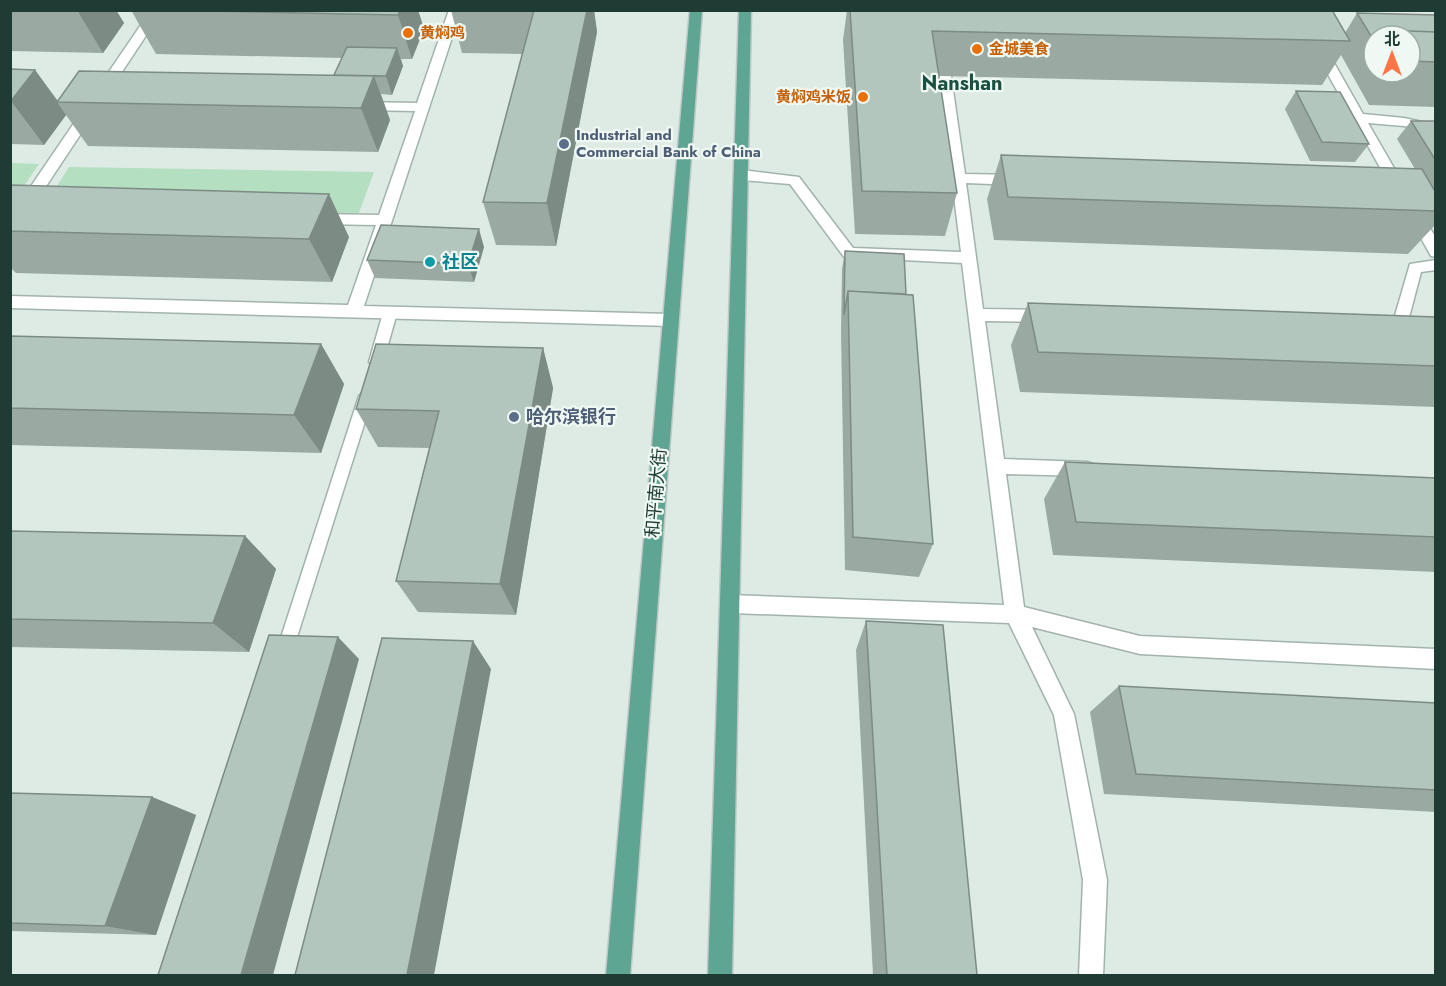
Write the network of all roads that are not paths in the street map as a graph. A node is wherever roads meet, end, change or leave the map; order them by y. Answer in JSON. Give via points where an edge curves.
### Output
{"nodes":[{"id":1,"x":157,"y":10,"type":"edge"},
{"id":2,"x":455,"y":10,"type":"edge"},
{"id":3,"x":696,"y":10,"type":"edge"},
{"id":4,"x":745,"y":10,"type":"edge"},
{"id":5,"x":1298,"y":10,"type":"edge"},
{"id":6,"x":945,"y":76,"type":"dead end"},
{"id":7,"x":75,"y":100,"type":"edge"},
{"id":8,"x":102,"y":101,"type":"junction"},
{"id":9,"x":341,"y":105,"type":"edge"},
{"id":10,"x":423,"y":107,"type":"junction"},
{"id":11,"x":1359,"y":118,"type":"junction"},
{"id":12,"x":1436,"y":129,"type":"edge"},
{"id":13,"x":742,"y":175,"type":"junction"},
{"id":14,"x":958,"y":178,"type":"junction"},
{"id":15,"x":1030,"y":180,"type":"edge"},
{"id":16,"x":21,"y":214,"type":"edge"},
{"id":17,"x":303,"y":218,"type":"edge"},
{"id":18,"x":385,"y":220,"type":"junction"},
{"id":19,"x":10,"y":229,"type":"edge"},
{"id":20,"x":1436,"y":252,"type":"edge"},
{"id":21,"x":969,"y":258,"type":"junction"},
{"id":22,"x":1436,"y":265,"type":"edge"},
{"id":23,"x":10,"y":303,"type":"edge"},
{"id":24,"x":354,"y":312,"type":"junction"},
{"id":25,"x":390,"y":313,"type":"junction"},
{"id":26,"x":976,"y":315,"type":"junction"},
{"id":27,"x":1059,"y":316,"type":"edge"},
{"id":28,"x":670,"y":320,"type":"junction"},
{"id":29,"x":1364,"y":324,"type":"edge"},
{"id":30,"x":996,"y":466,"type":"junction"},
{"id":31,"x":1103,"y":469,"type":"edge"},
{"id":32,"x":731,"y":603,"type":"junction"},
{"id":33,"x":1015,"y":614,"type":"junction"},
{"id":34,"x":1436,"y":659,"type":"edge"},
{"id":35,"x":279,"y":669,"type":"edge"},
{"id":36,"x":618,"y":975,"type":"edge"},
{"id":37,"x":720,"y":975,"type":"edge"},
{"id":38,"x":1091,"y":975,"type":"edge"}],
"edges":[{"from":1,"to":8,"type":"street"},
{"from":2,"to":10,"type":"street"},
{"from":3,"to":28,"type":"main road","name":"和平南大街"},
{"from":4,"to":13,"type":"main road"},
{"from":5,"to":11,"type":"street"},
{"from":6,"to":14,"type":"street"},
{"from":7,"to":8,"type":"street"},
{"from":8,"to":16,"type":"street"},
{"from":9,"to":10,"type":"street"},
{"from":10,"to":18,"type":"street"},
{"from":11,"to":12,"type":"street"},
{"from":11,"to":20,"type":"street"},
{"from":13,"to":21,"type":"street","via":[[794,180],[849,253]]},
{"from":13,"to":32,"type":"main road"},
{"from":14,"to":15,"type":"street"},
{"from":14,"to":21,"type":"street"},
{"from":16,"to":19,"type":"street"},
{"from":17,"to":18,"type":"street"},
{"from":18,"to":24,"type":"street"},
{"from":21,"to":26,"type":"street"},
{"from":22,"to":29,"type":"street","via":[[1415,267],[1400,325]]},
{"from":23,"to":24,"type":"street"},
{"from":24,"to":25,"type":"street"},
{"from":25,"to":28,"type":"street"},
{"from":25,"to":35,"type":"lane"},
{"from":26,"to":27,"type":"street"},
{"from":26,"to":30,"type":"street"},
{"from":28,"to":36,"type":"main road","name":"和平南大街"},
{"from":30,"to":31,"type":"street"},
{"from":30,"to":33,"type":"street"},
{"from":32,"to":33,"type":"street"},
{"from":32,"to":37,"type":"main road"},
{"from":33,"to":34,"type":"street","via":[[1140,645]]},
{"from":33,"to":38,"type":"street","via":[[1064,714],[1095,880]]}]}
